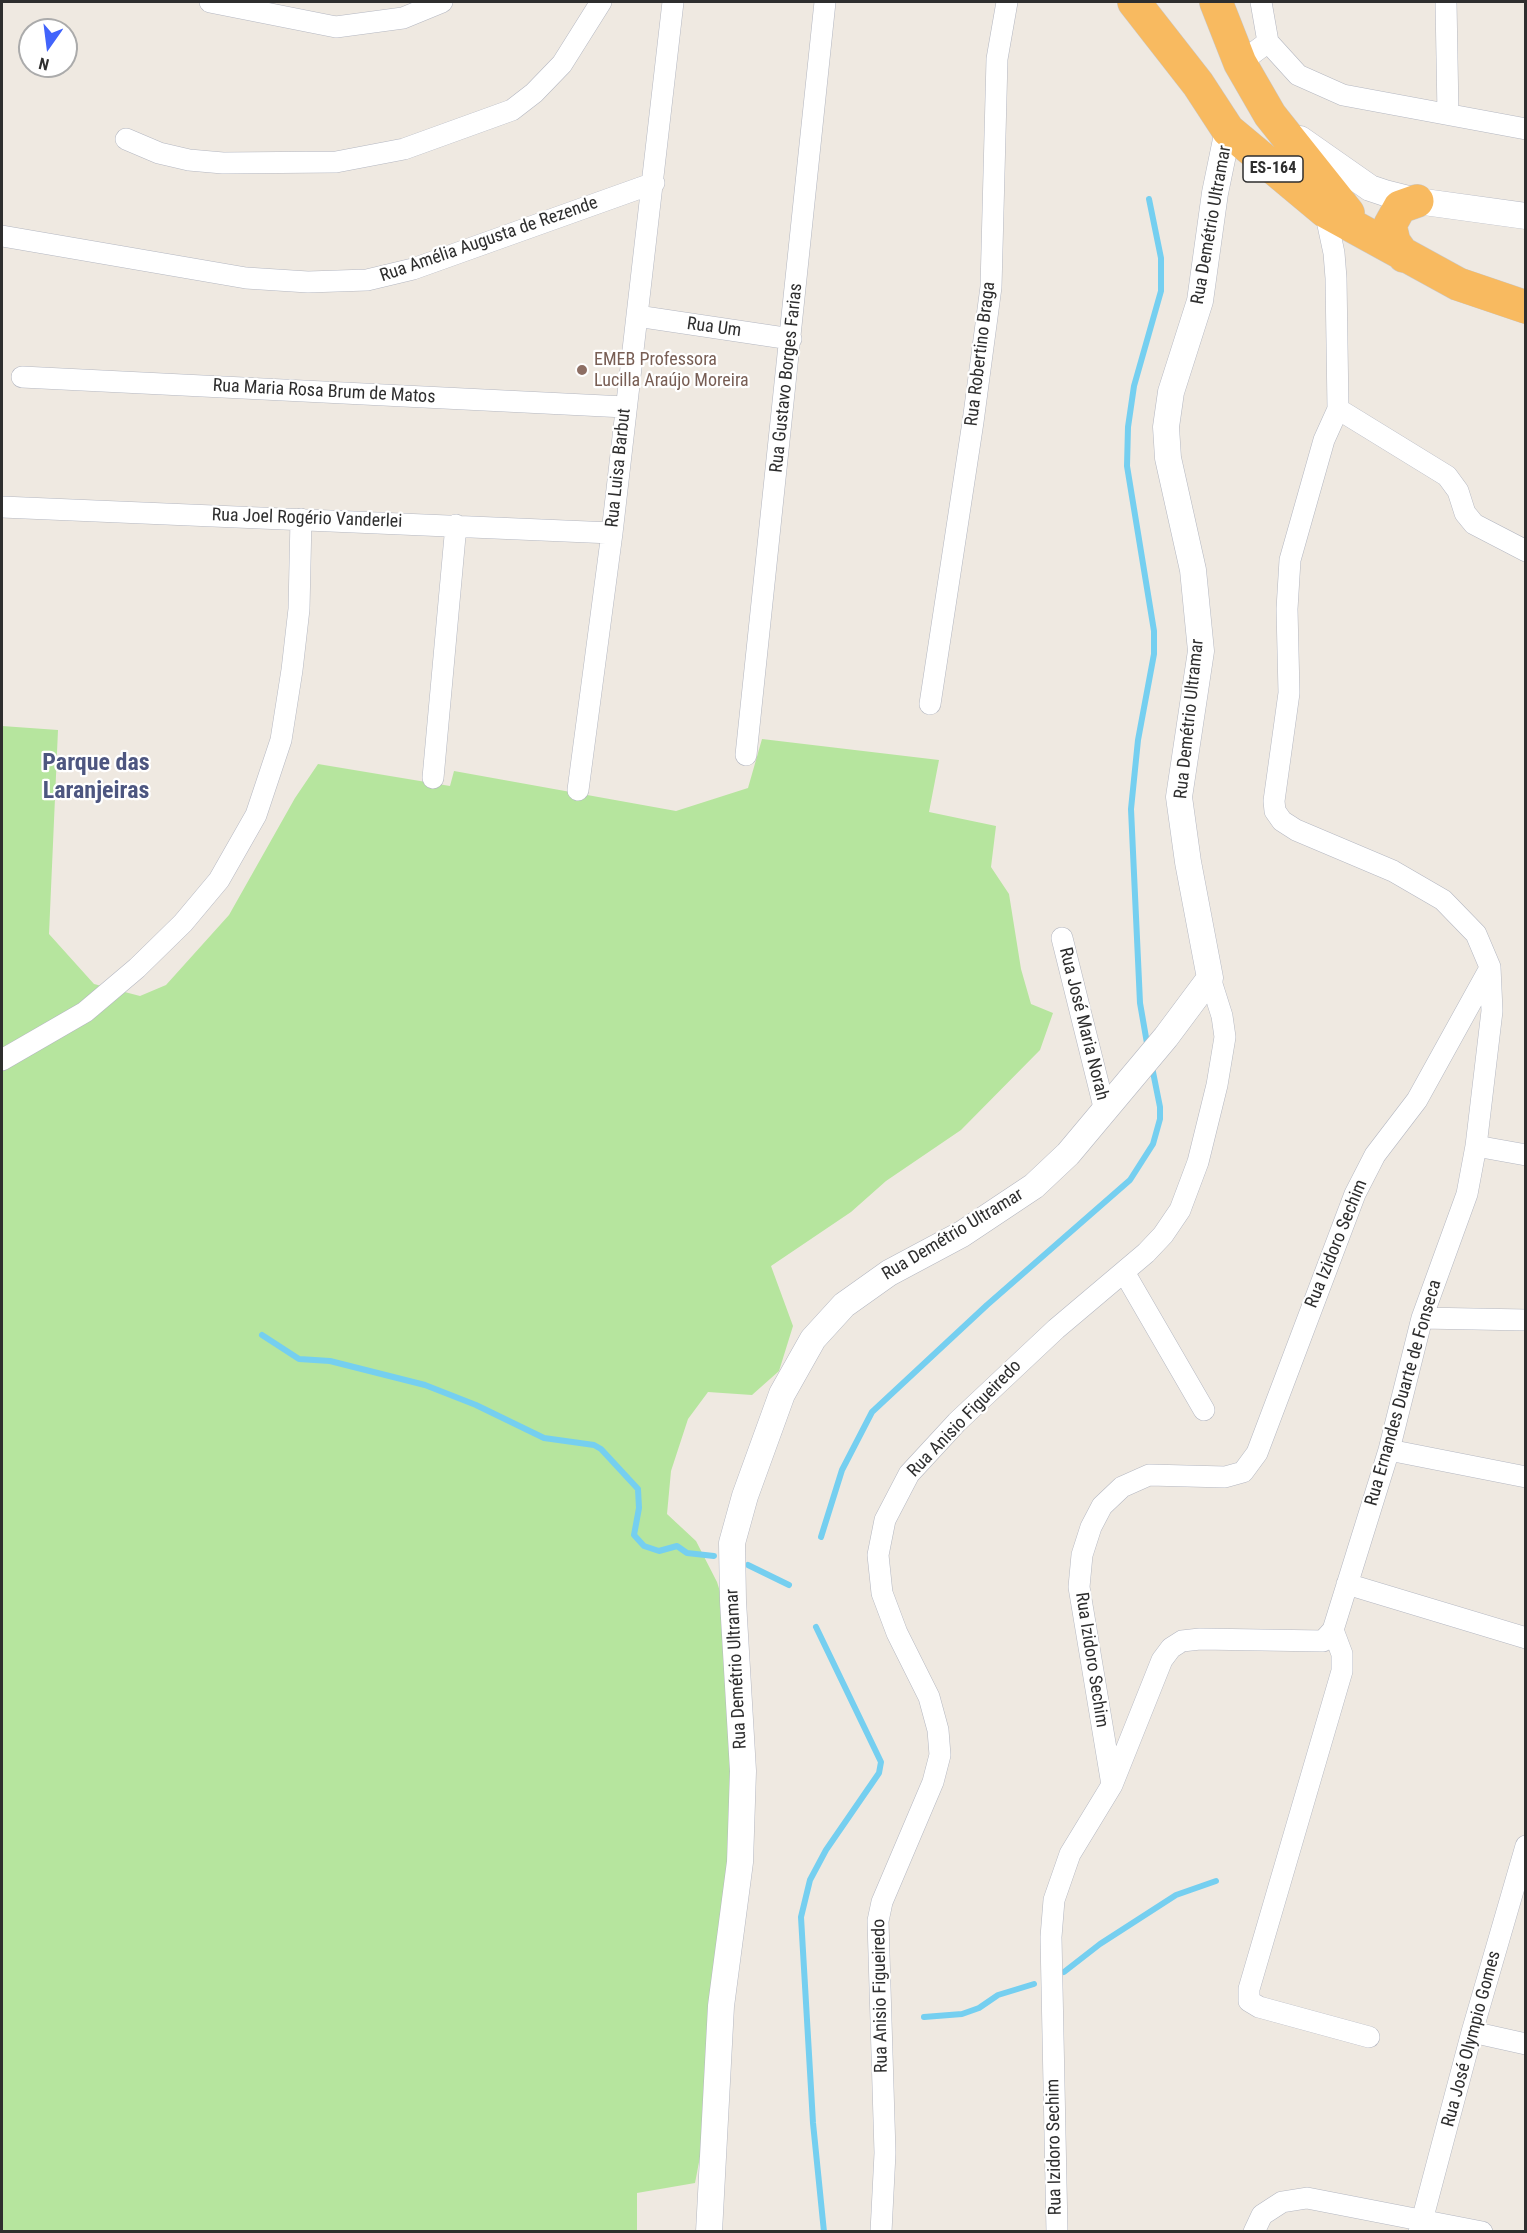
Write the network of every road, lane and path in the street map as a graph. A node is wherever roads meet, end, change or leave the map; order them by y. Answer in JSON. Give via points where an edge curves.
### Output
{"nodes":[{"id":1,"x":210,"y":2,"type":"edge"},
{"id":2,"x":442,"y":2,"type":"edge"},
{"id":3,"x":601,"y":2,"type":"edge"},
{"id":4,"x":673,"y":2,"type":"edge"},
{"id":5,"x":825,"y":2,"type":"edge"},
{"id":6,"x":1008,"y":2,"type":"edge"},
{"id":7,"x":1134,"y":2,"type":"edge"},
{"id":8,"x":1216,"y":2,"type":"edge"},
{"id":9,"x":1261,"y":2,"type":"edge"},
{"id":10,"x":1446,"y":2,"type":"edge"},
{"id":11,"x":1268,"y":42,"type":"junction"},
{"id":12,"x":1240,"y":63,"type":"junction"},
{"id":13,"x":1198,"y":84,"type":"junction"},
{"id":14,"x":1449,"y":114,"type":"junction"},
{"id":15,"x":1270,"y":115,"type":"junction"},
{"id":16,"x":1526,"y":129,"type":"edge"},
{"id":17,"x":1228,"y":130,"type":"junction"},
{"id":18,"x":126,"y":139,"type":"dead end"},
{"id":19,"x":1317,"y":175,"type":"junction"},
{"id":20,"x":654,"y":183,"type":"junction"},
{"id":21,"x":1370,"y":188,"type":"junction"},
{"id":22,"x":1417,"y":201,"type":"junction"},
{"id":23,"x":1325,"y":211,"type":"junction"},
{"id":24,"x":1526,"y":216,"type":"edge"},
{"id":25,"x":2,"y":236,"type":"edge"},
{"id":26,"x":1366,"y":236,"type":"junction"},
{"id":27,"x":1404,"y":256,"type":"junction"},
{"id":28,"x":1526,"y":307,"type":"edge"},
{"id":29,"x":637,"y":316,"type":"junction"},
{"id":30,"x":791,"y":339,"type":"junction"},
{"id":31,"x":22,"y":376,"type":"dead end"},
{"id":32,"x":625,"y":407,"type":"junction"},
{"id":33,"x":1338,"y":409,"type":"junction"},
{"id":34,"x":2,"y":507,"type":"edge"},
{"id":35,"x":301,"y":519,"type":"junction"},
{"id":36,"x":456,"y":525,"type":"junction"},
{"id":37,"x":612,"y":533,"type":"junction"},
{"id":38,"x":1526,"y":551,"type":"edge"},
{"id":39,"x":930,"y":704,"type":"dead end"},
{"id":40,"x":746,"y":754,"type":"dead end"},
{"id":41,"x":434,"y":778,"type":"dead end"},
{"id":42,"x":578,"y":790,"type":"dead end"},
{"id":43,"x":1062,"y":938,"type":"dead end"},
{"id":44,"x":1490,"y":967,"type":"junction"},
{"id":45,"x":1210,"y":978,"type":"junction"},
{"id":46,"x":2,"y":1060,"type":"edge"},
{"id":47,"x":1105,"y":1111,"type":"junction"},
{"id":48,"x":1476,"y":1146,"type":"junction"},
{"id":49,"x":1526,"y":1155,"type":"edge"},
{"id":50,"x":1124,"y":1272,"type":"junction"},
{"id":51,"x":1422,"y":1318,"type":"junction"},
{"id":52,"x":1526,"y":1320,"type":"edge"},
{"id":53,"x":1204,"y":1410,"type":"dead end"},
{"id":54,"x":1389,"y":1450,"type":"junction"},
{"id":55,"x":1526,"y":1477,"type":"edge"},
{"id":56,"x":1347,"y":1584,"type":"junction"},
{"id":57,"x":1333,"y":1630,"type":"junction"},
{"id":58,"x":1526,"y":1638,"type":"edge"},
{"id":59,"x":1112,"y":1785,"type":"junction"},
{"id":60,"x":1526,"y":1846,"type":"edge"},
{"id":61,"x":1520,"y":1887,"type":"edge"},
{"id":62,"x":1472,"y":2032,"type":"junction"},
{"id":63,"x":1369,"y":2037,"type":"dead end"},
{"id":64,"x":1526,"y":2044,"type":"edge"},
{"id":65,"x":1421,"y":2225,"type":"edge"},
{"id":66,"x":709,"y":2232,"type":"edge"},
{"id":67,"x":881,"y":2232,"type":"edge"},
{"id":68,"x":1057,"y":2232,"type":"edge"},
{"id":69,"x":1254,"y":2232,"type":"edge"},
{"id":70,"x":1482,"y":2232,"type":"edge"}],
"edges":[{"from":1,"to":2,"type":"street","via":[[336,27],[403,18]]},
{"from":3,"to":18,"type":"street","via":[[562,64],[512,110],[404,149],[336,162],[223,163],[179,158]]},
{"from":4,"to":20,"type":"street","name":"Rua Luisa Barbut"},
{"from":5,"to":30,"type":"street","name":"Rua Gustavo Borges Farias"},
{"from":6,"to":39,"type":"street","name":"Rua Robertino Braga","via":[[997,59],[991,287]]},
{"from":7,"to":13,"type":"highway","number":"ES-164"},
{"from":8,"to":12,"type":"highway","number":"ES-164"},
{"from":9,"to":11,"type":"street"},
{"from":10,"to":14,"type":"street"},
{"from":11,"to":12,"type":"street"},
{"from":11,"to":14,"type":"street","via":[[1298,75],[1343,95]]},
{"from":12,"to":15,"type":"highway","number":"ES-164"},
{"from":13,"to":17,"type":"highway","number":"ES-164"},
{"from":13,"to":19,"type":"highway"},
{"from":14,"to":16,"type":"street"},
{"from":15,"to":19,"type":"highway","number":"ES-164"},
{"from":15,"to":21,"type":"street"},
{"from":17,"to":23,"type":"highway","number":"ES-164"},
{"from":17,"to":45,"type":"street","name":"Rua Demétrio Ultramar","via":[[1200,301],[1171,392],[1166,427],[1168,458],[1193,570],[1201,651],[1179,797]]},
{"from":19,"to":21,"type":"street"},
{"from":19,"to":26,"type":"highway","number":"ES-164"},
{"from":20,"to":25,"type":"street","name":"Rua Amélia Augusta de Rezende","via":[[413,269],[367,280],[246,278]]},
{"from":20,"to":29,"type":"street","name":"Rua Luisa Barbut"},
{"from":21,"to":22,"type":"street"},
{"from":22,"to":24,"type":"street"},
{"from":22,"to":27,"type":"highway","via":[[1401,207],[1390,225],[1394,242]]},
{"from":23,"to":26,"type":"highway","number":"ES-164"},
{"from":23,"to":33,"type":"street","name":"Rua Ernandes Duarte de Fonseca","via":[[1336,278]]},
{"from":26,"to":27,"type":"highway","number":"ES-164"},
{"from":27,"to":28,"type":"highway","number":"ES-164","via":[[1458,284]]},
{"from":29,"to":30,"type":"street","name":"Rua Um"},
{"from":29,"to":32,"type":"street","name":"Rua Luisa Barbut"},
{"from":30,"to":40,"type":"street","name":"Rua Gustavo Borges Farias"},
{"from":31,"to":32,"type":"street","name":"Rua Maria Rosa Brum de Matos"},
{"from":32,"to":37,"type":"street","name":"Rua Luisa Barbut"},
{"from":33,"to":38,"type":"street","via":[[1447,476],[1474,524]]},
{"from":33,"to":44,"type":"street","name":"Rua Ernandes Duarte de Fonseca","via":[[1324,440],[1290,560],[1289,693],[1275,811],[1296,830],[1393,871],[1443,900],[1476,934]]},
{"from":34,"to":35,"type":"street","name":"Rua Joel Rogério Vanderlei"},
{"from":35,"to":36,"type":"street","name":"Rua Joel Rogério Vanderlei"},
{"from":35,"to":46,"type":"street","via":[[299,609],[292,670],[281,740],[256,815],[219,880],[137,968],[85,1012]]},
{"from":36,"to":37,"type":"street","name":"Rua Joel Rogério Vanderlei"},
{"from":36,"to":41,"type":"street"},
{"from":37,"to":42,"type":"street","name":"Rua Luisa Barbut"},
{"from":43,"to":47,"type":"street","name":"Rua José Maria Norah"},
{"from":44,"to":48,"type":"street","name":"Rua Ernandes Duarte de Fonseca","via":[[1492,1011]]},
{"from":44,"to":59,"type":"street","name":"Rua Izidoro Sechim","via":[[1417,1100],[1374,1155],[1355,1194],[1257,1454],[1243,1472],[1225,1477],[1149,1475],[1122,1486],[1102,1506],[1091,1527],[1078,1587]]},
{"from":45,"to":47,"type":"street","name":"Rua Demétrio Ultramar"},
{"from":45,"to":50,"type":"street","name":"Rua Anisio Figueiredo","via":[[1225,1038],[1198,1161],[1175,1218],[1152,1247]]},
{"from":47,"to":66,"type":"street","name":"Rua Demétrio Ultramar","via":[[1034,1186],[962,1234],[889,1273],[844,1305],[813,1339],[782,1394],[745,1496],[732,1543],[743,1771],[740,1862],[721,2006]]},
{"from":48,"to":49,"type":"street"},
{"from":48,"to":51,"type":"street","name":"Rua Ernandes Duarte de Fonseca","via":[[1467,1194]]},
{"from":50,"to":53,"type":"street"},
{"from":50,"to":67,"type":"street","name":"Rua Anisio Figueiredo","via":[[1056,1329],[957,1422],[909,1474],[885,1520],[878,1554],[882,1593],[929,1697],[940,1755],[878,1921],[885,2153]]},
{"from":51,"to":52,"type":"street"},
{"from":51,"to":54,"type":"street","name":"Rua Ernandes Duarte de Fonseca"},
{"from":54,"to":55,"type":"street"},
{"from":54,"to":56,"type":"street","name":"Rua Ernandes Duarte de Fonseca"},
{"from":56,"to":57,"type":"street","name":"Rua Ernandes Duarte de Fonseca"},
{"from":56,"to":58,"type":"street"},
{"from":57,"to":59,"type":"street","via":[[1323,1641],[1200,1639],[1182,1641],[1171,1648],[1162,1660]]},
{"from":57,"to":63,"type":"street","via":[[1342,1654],[1342,1671],[1249,1989],[1249,2001]]},
{"from":59,"to":68,"type":"street","name":"Rua Izidoro Sechim","via":[[1070,1854],[1054,1900],[1051,1937]]},
{"from":60,"to":61,"type":"street","name":"Rua José Olympio Gomes"},
{"from":61,"to":62,"type":"street","name":"Rua José Olympio Gomes"},
{"from":62,"to":64,"type":"street"},
{"from":62,"to":65,"type":"street","name":"Rua José Olympio Gomes"},
{"from":65,"to":69,"type":"street","via":[[1307,2198],[1282,2202],[1262,2215]]},
{"from":65,"to":70,"type":"street"}]}
